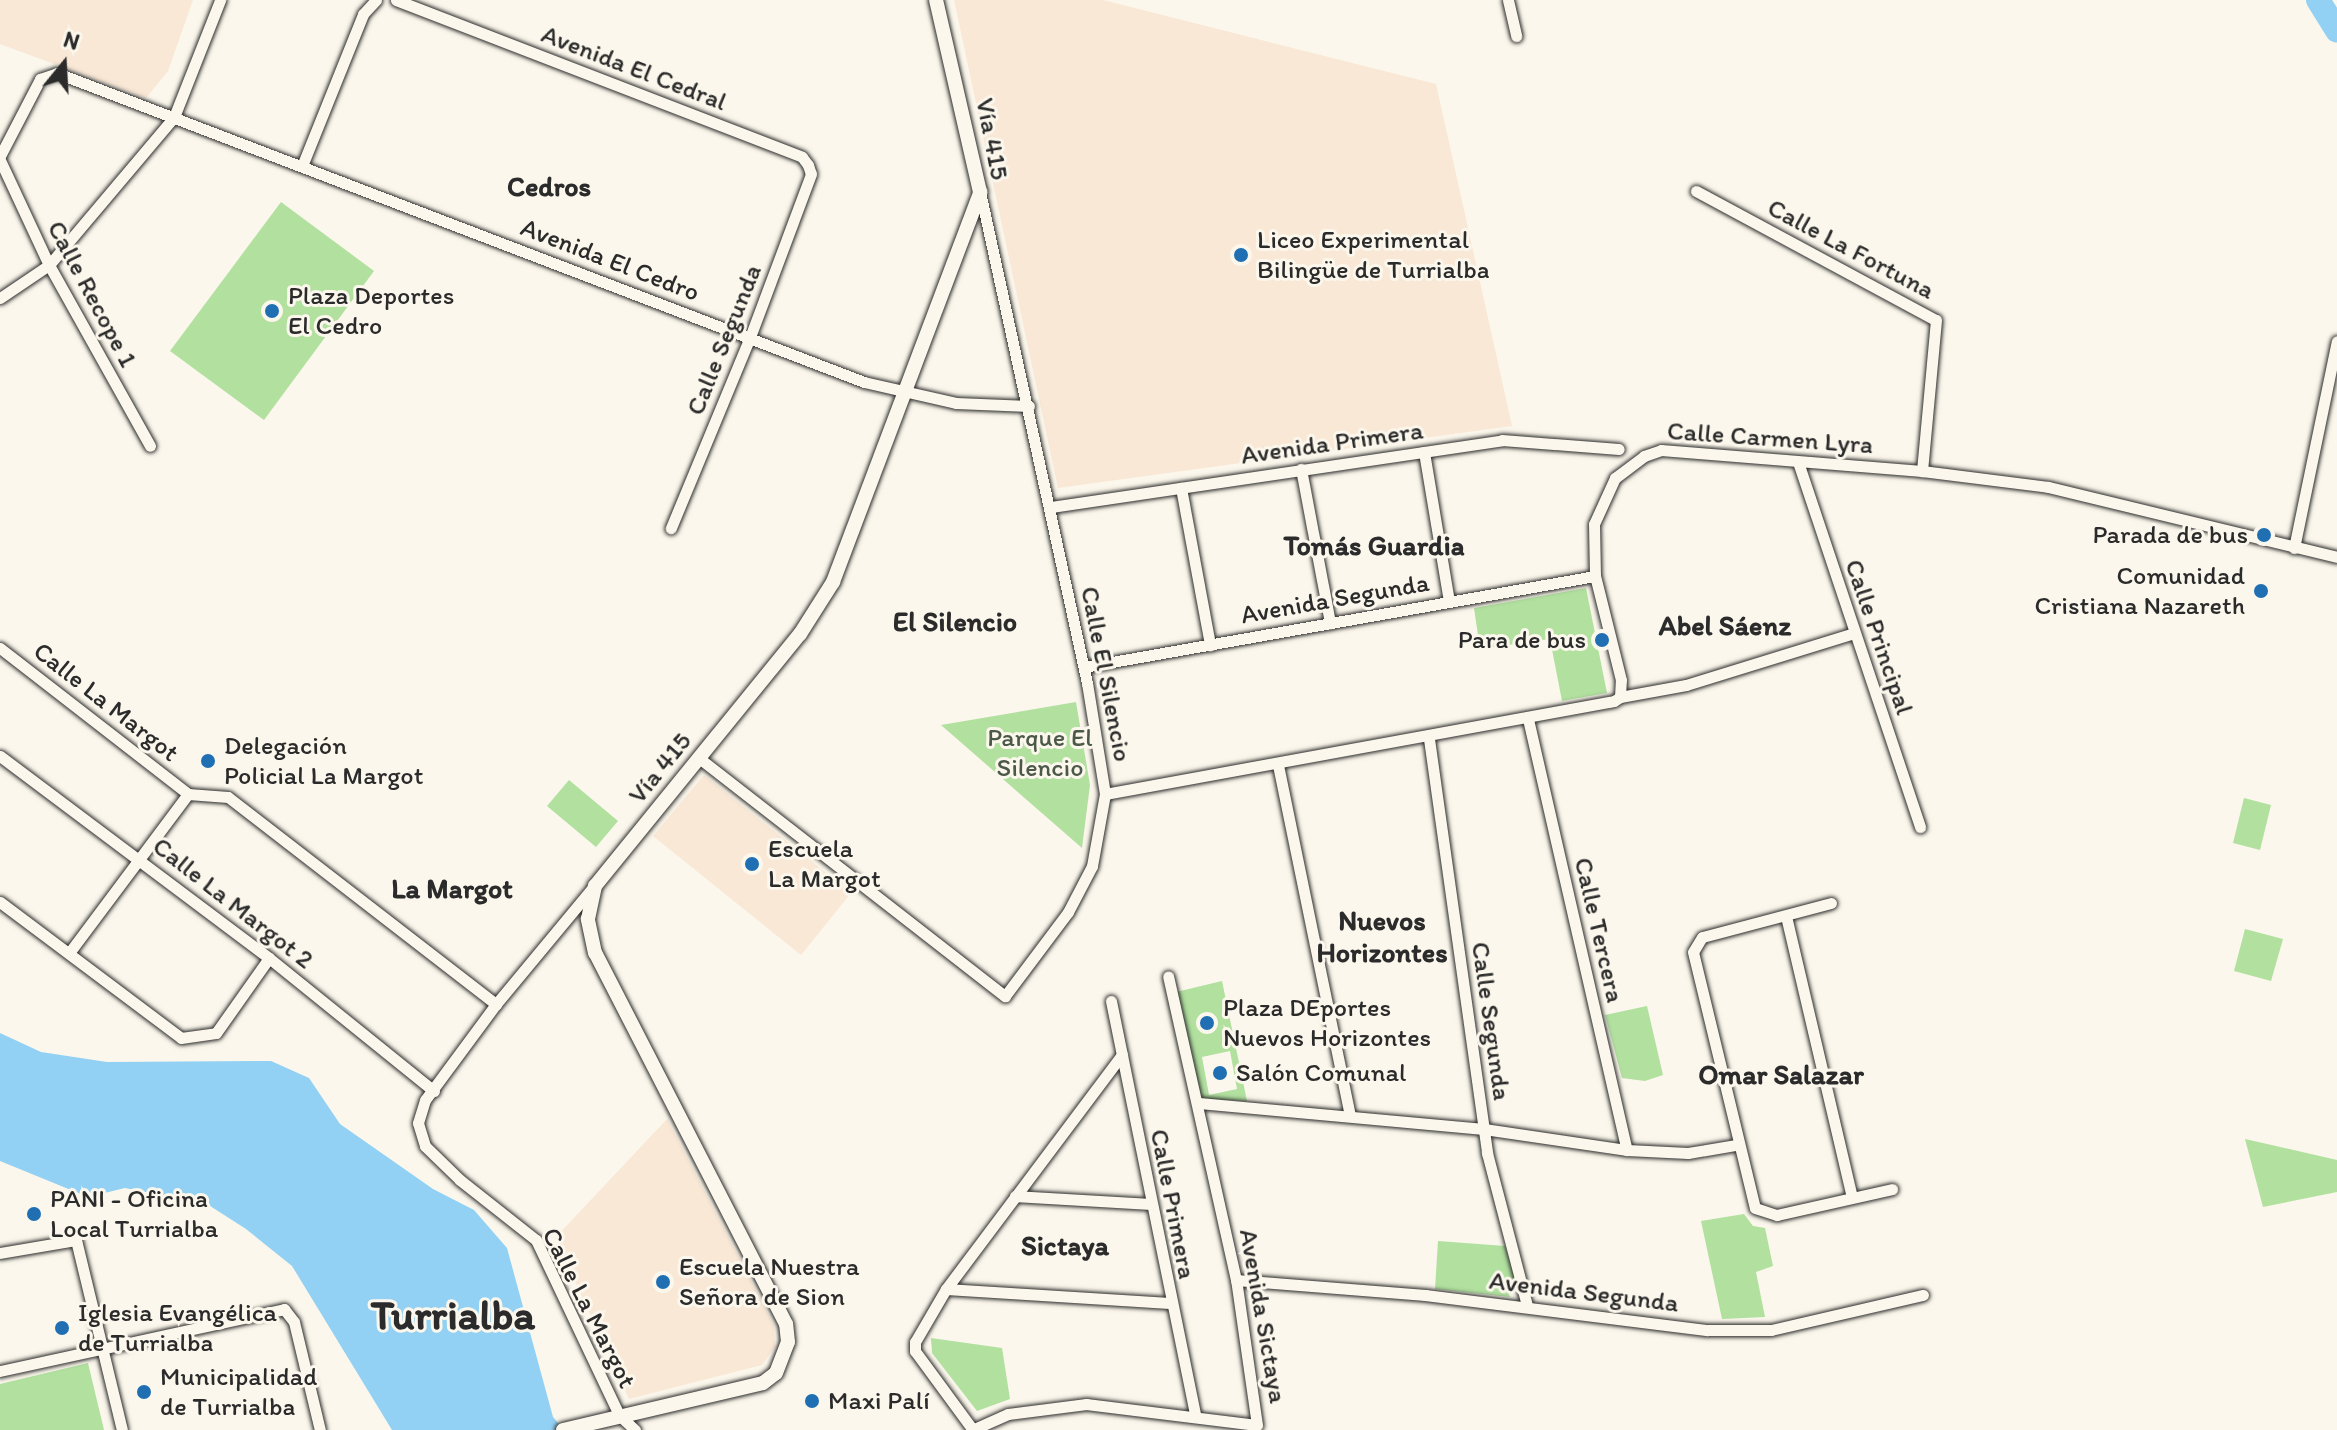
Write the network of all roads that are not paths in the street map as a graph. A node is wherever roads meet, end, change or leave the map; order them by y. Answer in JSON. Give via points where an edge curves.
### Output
{"nodes":[{"id":1,"x":220,"y":0,"type":"edge"},
{"id":2,"x":376,"y":0,"type":"edge"},
{"id":3,"x":396,"y":0,"type":"edge"},
{"id":4,"x":936,"y":0,"type":"edge"},
{"id":5,"x":1508,"y":0,"type":"edge"},
{"id":6,"x":1516,"y":36,"type":"dead end"},
{"id":7,"x":174,"y":117,"type":"junction"},
{"id":8,"x":0,"y":158,"type":"edge"},
{"id":9,"x":808,"y":165,"type":"joint"},
{"id":10,"x":302,"y":166,"type":"junction"},
{"id":11,"x":1696,"y":191,"type":"dead end"},
{"id":12,"x":980,"y":192,"type":"junction"},
{"id":13,"x":49,"y":265,"type":"junction"},
{"id":14,"x":0,"y":298,"type":"edge"},
{"id":15,"x":750,"y":337,"type":"junction"},
{"id":16,"x":2337,"y":341,"type":"edge"},
{"id":17,"x":904,"y":394,"type":"junction"},
{"id":18,"x":1029,"y":406,"type":"junction"},
{"id":19,"x":150,"y":446,"type":"dead end"},
{"id":20,"x":1619,"y":449,"type":"dead end"},
{"id":21,"x":1424,"y":452,"type":"junction"},
{"id":22,"x":1798,"y":462,"type":"junction"},
{"id":23,"x":1301,"y":469,"type":"junction"},
{"id":24,"x":1922,"y":471,"type":"junction"},
{"id":25,"x":1181,"y":488,"type":"junction"},
{"id":26,"x":1051,"y":507,"type":"junction"},
{"id":27,"x":671,"y":528,"type":"dead end"},
{"id":28,"x":2294,"y":548,"type":"junction"},
{"id":29,"x":2337,"y":557,"type":"edge"},
{"id":30,"x":1595,"y":576,"type":"junction"},
{"id":31,"x":1449,"y":601,"type":"junction"},
{"id":32,"x":1330,"y":623,"type":"junction"},
{"id":33,"x":1854,"y":633,"type":"junction"},
{"id":34,"x":1210,"y":645,"type":"junction"},
{"id":35,"x":0,"y":648,"type":"edge"},
{"id":36,"x":1084,"y":667,"type":"junction"},
{"id":37,"x":1620,"y":697,"type":"junction"},
{"id":38,"x":1528,"y":719,"type":"junction"},
{"id":39,"x":1429,"y":739,"type":"junction"},
{"id":40,"x":0,"y":756,"type":"edge"},
{"id":41,"x":699,"y":758,"type":"junction"},
{"id":42,"x":1278,"y":765,"type":"junction"},
{"id":43,"x":188,"y":794,"type":"junction"},
{"id":44,"x":1105,"y":794,"type":"junction"},
{"id":45,"x":1920,"y":827,"type":"dead end"},
{"id":46,"x":140,"y":859,"type":"junction"},
{"id":47,"x":595,"y":886,"type":"junction"},
{"id":48,"x":0,"y":902,"type":"edge"},
{"id":49,"x":1831,"y":903,"type":"dead end"},
{"id":50,"x":1786,"y":916,"type":"junction"},
{"id":51,"x":69,"y":953,"type":"junction"},
{"id":52,"x":269,"y":958,"type":"junction"},
{"id":53,"x":1168,"y":977,"type":"dead end"},
{"id":54,"x":1111,"y":1001,"type":"dead end"},
{"id":55,"x":496,"y":1004,"type":"junction"},
{"id":56,"x":1122,"y":1055,"type":"junction"},
{"id":57,"x":434,"y":1091,"type":"junction"},
{"id":58,"x":1199,"y":1103,"type":"junction"},
{"id":59,"x":1350,"y":1115,"type":"junction"},
{"id":60,"x":1484,"y":1129,"type":"junction"},
{"id":61,"x":1736,"y":1145,"type":"junction"},
{"id":62,"x":1627,"y":1150,"type":"junction"},
{"id":63,"x":1892,"y":1189,"type":"dead end"},
{"id":64,"x":1015,"y":1196,"type":"junction"},
{"id":65,"x":1852,"y":1197,"type":"junction"},
{"id":66,"x":1150,"y":1204,"type":"junction"},
{"id":67,"x":0,"y":1253,"type":"edge"},
{"id":68,"x":1236,"y":1280,"type":"junction"},
{"id":69,"x":946,"y":1289,"type":"junction"},
{"id":70,"x":1923,"y":1295,"type":"dead end"},
{"id":71,"x":1170,"y":1303,"type":"junction"},
{"id":72,"x":1527,"y":1306,"type":"junction"},
{"id":73,"x":103,"y":1348,"type":"junction"},
{"id":74,"x":0,"y":1371,"type":"edge"},
{"id":75,"x":619,"y":1415,"type":"junction"},
{"id":76,"x":1195,"y":1415,"type":"junction"},
{"id":77,"x":122,"y":1430,"type":"edge"},
{"id":78,"x":320,"y":1430,"type":"edge"},
{"id":79,"x":563,"y":1430,"type":"edge"},
{"id":80,"x":635,"y":1430,"type":"edge"},
{"id":81,"x":972,"y":1430,"type":"edge"}],
"edges":[{"from":1,"to":7,"type":"street"},
{"from":2,"to":10,"type":"street","via":[[363,14]]},
{"from":3,"to":9,"type":"street","name":"Avenida El Cedral","via":[[802,157]]},
{"from":4,"to":12,"type":"street","name":"Vía 415"},
{"from":5,"to":6,"type":"street"},
{"from":7,"to":8,"type":"street","name":"Avenida El Cedro","via":[[57,73],[40,79]]},
{"from":7,"to":10,"type":"street","name":"Avenida El Cedro"},
{"from":7,"to":13,"type":"street"},
{"from":8,"to":13,"type":"street","name":"Calle Recope 1"},
{"from":9,"to":15,"type":"street","name":"Calle Segunda","via":[[811,174]]},
{"from":10,"to":15,"type":"street","name":"Avenida El Cedro"},
{"from":11,"to":24,"type":"street","name":"Calle La Fortuna","via":[[1936,320]]},
{"from":12,"to":17,"type":"street","name":"Vía 415"},
{"from":12,"to":18,"type":"street","name":"Calle El Silencio"},
{"from":13,"to":14,"type":"street"},
{"from":13,"to":19,"type":"street","name":"Calle Recope 1"},
{"from":15,"to":17,"type":"street","name":"Avenida El Cedro"},
{"from":15,"to":27,"type":"street","name":"Calle Segunda"},
{"from":16,"to":28,"type":"street"},
{"from":17,"to":18,"type":"street","name":"Avenida El Cedro"},
{"from":17,"to":41,"type":"street","name":"Vía 415","via":[[833,582],[800,634]]},
{"from":18,"to":26,"type":"street","name":"Calle El Silencio"},
{"from":20,"to":21,"type":"street","name":"Avenida Primera","via":[[1502,440]]},
{"from":21,"to":23,"type":"street","name":"Avenida Primera"},
{"from":21,"to":31,"type":"street"},
{"from":22,"to":24,"type":"street","name":"Calle Carmen Lyra"},
{"from":22,"to":30,"type":"street","name":"Calle Carmen Lyra","via":[[1674,451],[1644,456],[1615,478],[1602,501],[1594,524]]},
{"from":22,"to":33,"type":"street","name":"Calle Principal"},
{"from":23,"to":25,"type":"street","name":"Avenida Primera"},
{"from":23,"to":32,"type":"street"},
{"from":24,"to":28,"type":"street","name":"Calle Carmen Lyra","via":[[2048,487]]},
{"from":25,"to":26,"type":"street","name":"Avenida Primera"},
{"from":25,"to":34,"type":"street"},
{"from":26,"to":36,"type":"street","name":"Calle El Silencio"},
{"from":28,"to":29,"type":"street","name":"Calle Carmen Lyra"},
{"from":30,"to":31,"type":"street","name":"Avenida Segunda"},
{"from":30,"to":37,"type":"street","name":"Calle Carmen Lyra","via":[[1621,680]]},
{"from":31,"to":32,"type":"street","name":"Avenida Segunda"},
{"from":32,"to":34,"type":"street","name":"Avenida Segunda"},
{"from":33,"to":37,"type":"street","via":[[1686,685]]},
{"from":33,"to":45,"type":"street","name":"Calle Principal"},
{"from":34,"to":36,"type":"street","name":"Avenida Segunda"},
{"from":35,"to":43,"type":"street","name":"Calle La Margot"},
{"from":36,"to":44,"type":"street","name":"Calle El Silencio"},
{"from":37,"to":38,"type":"street","via":[[1609,705]]},
{"from":38,"to":39,"type":"street"},
{"from":38,"to":62,"type":"street","name":"Calle Tercera"},
{"from":39,"to":42,"type":"street"},
{"from":39,"to":60,"type":"street","name":"Calle Segunda"},
{"from":40,"to":46,"type":"street","name":"Calle La Margot 2"},
{"from":41,"to":44,"type":"street","name":"Calle El Silencio","via":[[1005,996],[1068,912],[1092,866]]},
{"from":41,"to":47,"type":"street","name":"Vía 415"},
{"from":42,"to":44,"type":"street"},
{"from":42,"to":59,"type":"street"},
{"from":43,"to":46,"type":"street"},
{"from":43,"to":55,"type":"street","name":"Calle La Margot","via":[[228,797]]},
{"from":46,"to":51,"type":"street"},
{"from":46,"to":52,"type":"street","name":"Calle La Margot 2"},
{"from":47,"to":55,"type":"street","name":"Calle La Margot"},
{"from":47,"to":75,"type":"street","via":[[588,919],[595,953],[786,1324],[788,1342],[776,1373],[763,1383]]},
{"from":48,"to":51,"type":"street"},
{"from":49,"to":50,"type":"street"},
{"from":50,"to":61,"type":"street","via":[[1702,937],[1693,946]]},
{"from":50,"to":65,"type":"street"},
{"from":51,"to":52,"type":"street","via":[[181,1038],[216,1033]]},
{"from":52,"to":57,"type":"street","name":"Calle La Margot 2"},
{"from":53,"to":58,"type":"street","name":"Avenida Sictaya"},
{"from":54,"to":56,"type":"street","name":"Calle Primera"},
{"from":55,"to":57,"type":"street","name":"Calle La Margot"},
{"from":56,"to":64,"type":"street"},
{"from":56,"to":66,"type":"street","name":"Calle Primera"},
{"from":57,"to":75,"type":"street","name":"Calle La Margot","via":[[418,1123],[425,1146],[536,1240]]},
{"from":58,"to":59,"type":"street"},
{"from":58,"to":68,"type":"street","name":"Avenida Sictaya"},
{"from":59,"to":60,"type":"street"},
{"from":60,"to":62,"type":"street"},
{"from":60,"to":72,"type":"street","name":"Calle Segunda"},
{"from":61,"to":62,"type":"street","via":[[1688,1153]]},
{"from":61,"to":65,"type":"street","via":[[1760,1214]]},
{"from":63,"to":65,"type":"street"},
{"from":64,"to":66,"type":"street"},
{"from":64,"to":69,"type":"street"},
{"from":66,"to":71,"type":"street","name":"Calle Primera"},
{"from":67,"to":73,"type":"street","via":[[76,1240]]},
{"from":68,"to":72,"type":"street","name":"Avenida Segunda"},
{"from":68,"to":76,"type":"street","name":"Avenida Sictaya","via":[[1257,1425]]},
{"from":69,"to":71,"type":"street"},
{"from":69,"to":81,"type":"street","via":[[915,1351]]},
{"from":70,"to":72,"type":"street","name":"Avenida Segunda","via":[[1771,1330],[1708,1330]]},
{"from":71,"to":76,"type":"street","name":"Calle Primera"},
{"from":73,"to":74,"type":"street"},
{"from":73,"to":77,"type":"street"},
{"from":73,"to":78,"type":"street","via":[[284,1309],[294,1322]]},
{"from":75,"to":79,"type":"street"},
{"from":75,"to":80,"type":"street"},
{"from":76,"to":81,"type":"street","name":"Avenida Sictaya","via":[[1086,1404],[1008,1414]]}]}
